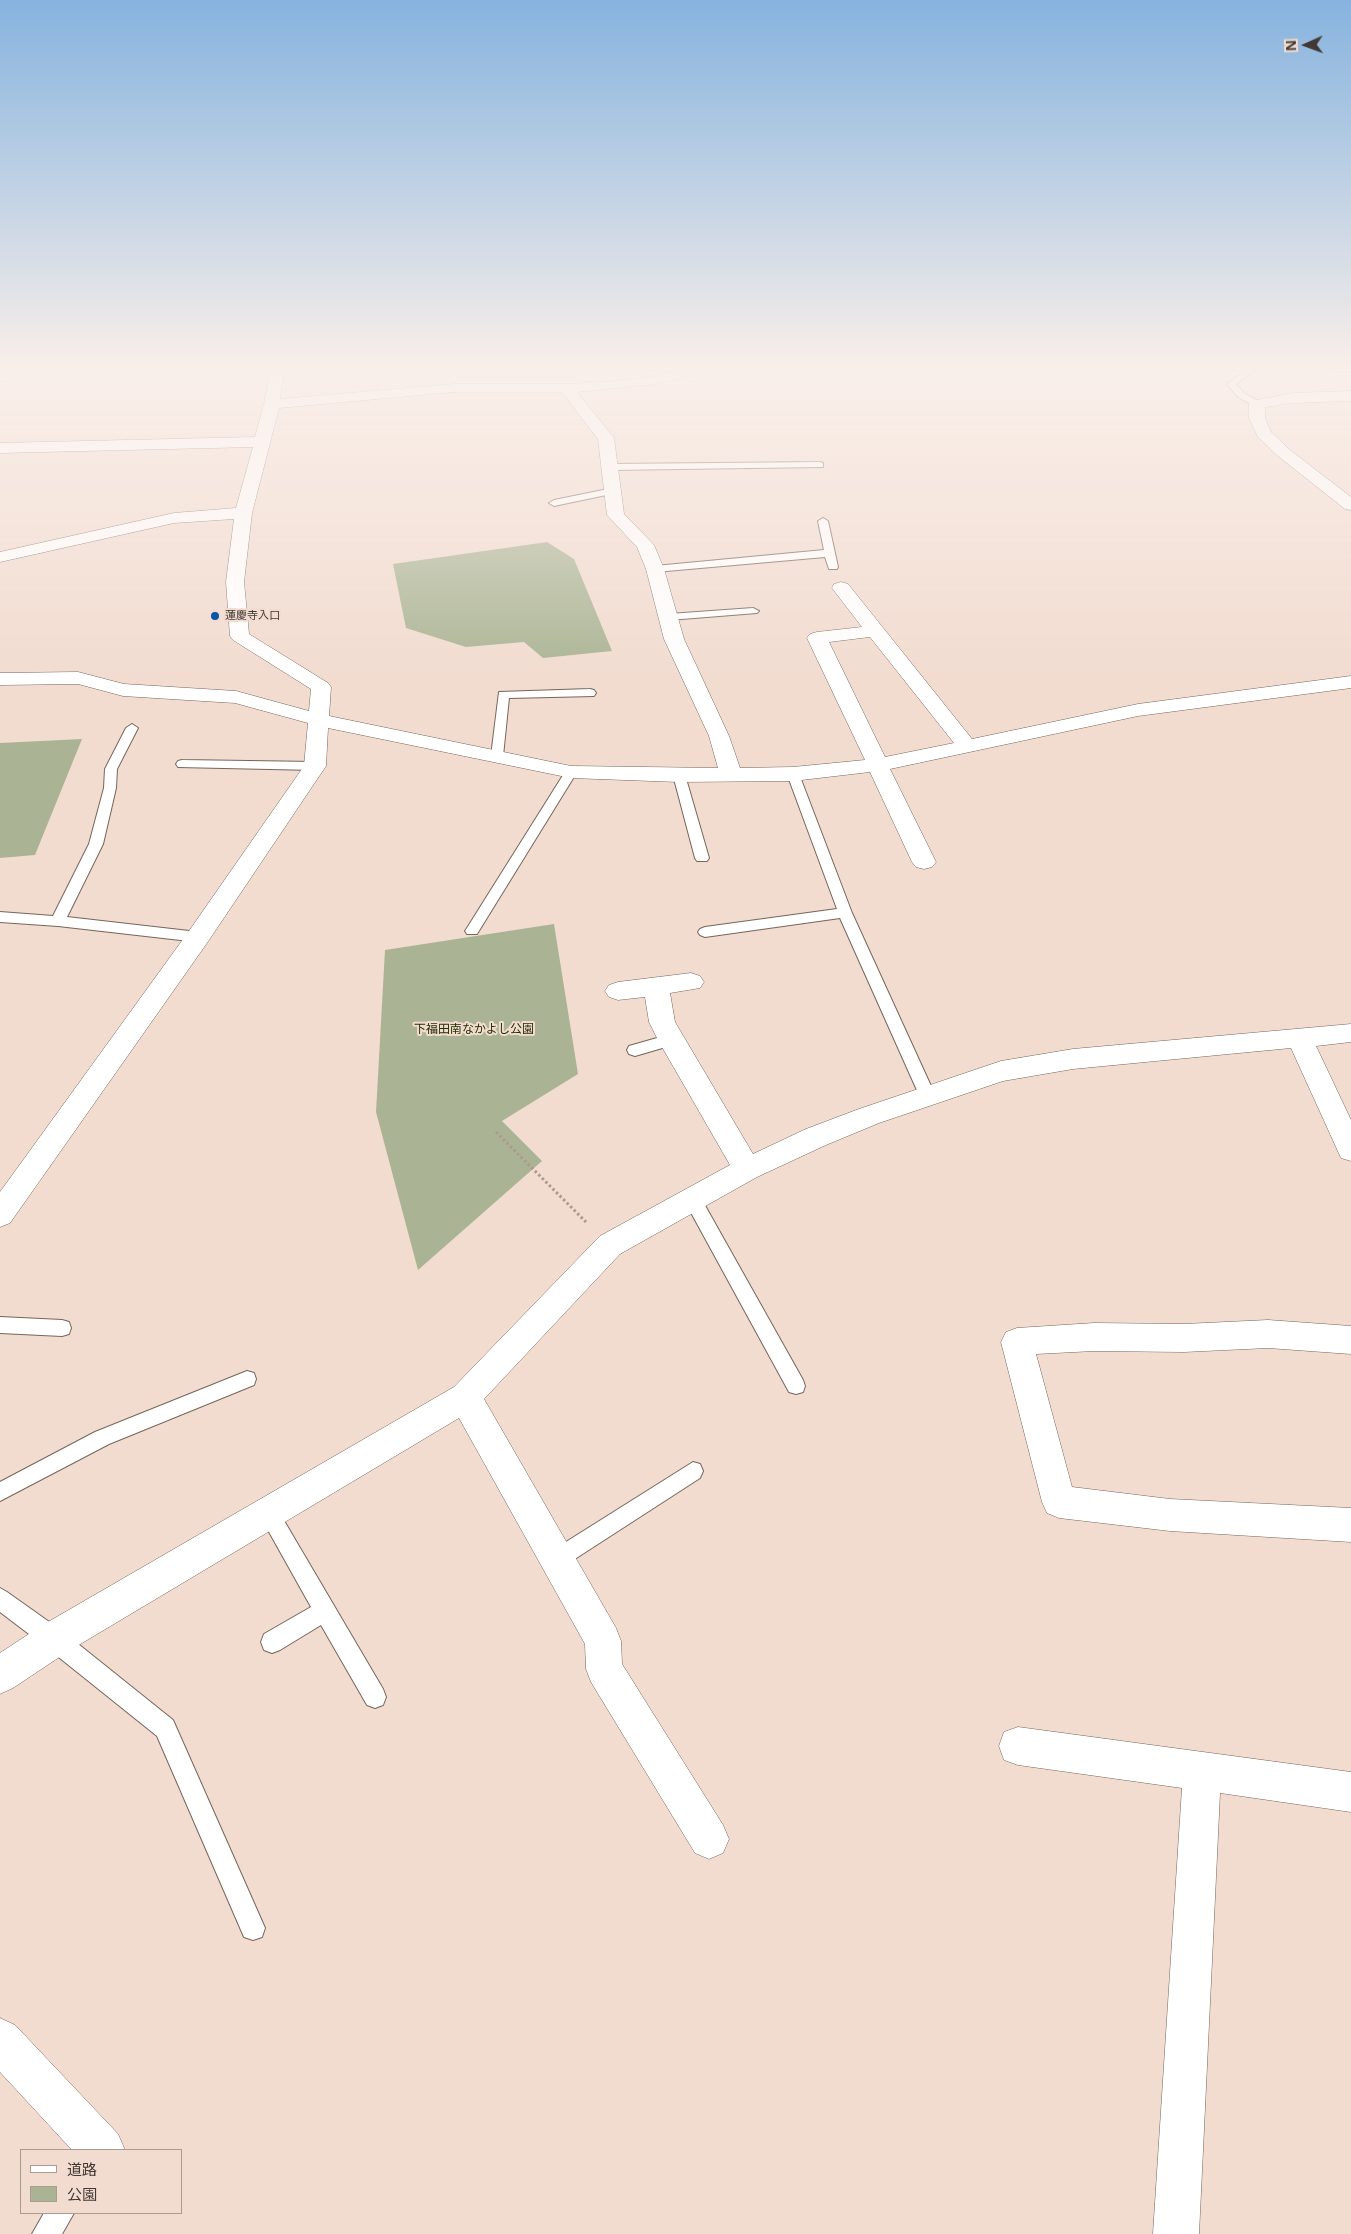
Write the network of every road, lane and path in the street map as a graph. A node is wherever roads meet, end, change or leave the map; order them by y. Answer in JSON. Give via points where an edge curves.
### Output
{"nodes":[{"id":1,"x":253,"y":473,"type":"edge"},
{"id":2,"x":611,"y":473,"type":"edge"},
{"id":3,"x":1310,"y":473,"type":"edge"},
{"id":4,"x":612,"y":492,"type":"junction"},
{"id":5,"x":554,"y":503,"type":"dead end"},
{"id":6,"x":1351,"y":505,"type":"edge"},
{"id":7,"x":243,"y":512,"type":"junction"},
{"id":8,"x":823,"y":521,"type":"dead end"},
{"id":9,"x":830,"y":553,"type":"junction"},
{"id":10,"x":0,"y":557,"type":"edge"},
{"id":11,"x":834,"y":567,"type":"dead end"},
{"id":12,"x":655,"y":568,"type":"junction"},
{"id":13,"x":841,"y":588,"type":"dead end"},
{"id":14,"x":753,"y":611,"type":"dead end"},
{"id":15,"x":668,"y":616,"type":"junction"},
{"id":16,"x":876,"y":631,"type":"junction"},
{"id":17,"x":0,"y":679,"type":"edge"},
{"id":18,"x":1351,"y":682,"type":"edge"},
{"id":19,"x":590,"y":693,"type":"dead end"},
{"id":20,"x":320,"y":720,"type":"junction"},
{"id":21,"x":132,"y":728,"type":"dead end"},
{"id":22,"x":968,"y":747,"type":"junction"},
{"id":23,"x":497,"y":756,"type":"junction"},
{"id":24,"x":182,"y":764,"type":"dead end"},
{"id":25,"x":315,"y":766,"type":"junction"},
{"id":26,"x":879,"y":766,"type":"junction"},
{"id":27,"x":571,"y":772,"type":"junction"},
{"id":28,"x":731,"y":774,"type":"junction"},
{"id":29,"x":793,"y":774,"type":"junction"},
{"id":30,"x":679,"y":775,"type":"junction"},
{"id":31,"x":702,"y":858,"type":"dead end"},
{"id":32,"x":924,"y":862,"type":"dead end"},
{"id":33,"x":845,"y":913,"type":"junction"},
{"id":34,"x":0,"y":917,"type":"edge"},
{"id":35,"x":58,"y":921,"type":"junction"},
{"id":36,"x":472,"y":931,"type":"dead end"},
{"id":37,"x":705,"y":932,"type":"dead end"},
{"id":38,"x":198,"y":936,"type":"junction"},
{"id":39,"x":691,"y":982,"type":"dead end"},
{"id":40,"x":656,"y":986,"type":"junction"},
{"id":41,"x":618,"y":992,"type":"dead end"},
{"id":42,"x":1351,"y":1033,"type":"edge"},
{"id":43,"x":1299,"y":1038,"type":"junction"},
{"id":44,"x":671,"y":1040,"type":"junction"},
{"id":45,"x":635,"y":1050,"type":"dead end"},
{"id":46,"x":928,"y":1097,"type":"junction"},
{"id":47,"x":496,"y":1132,"type":"dead end"},
{"id":48,"x":1351,"y":1150,"type":"edge"},
{"id":49,"x":747,"y":1169,"type":"junction"},
{"id":50,"x":692,"y":1198,"type":"junction"},
{"id":51,"x":0,"y":1215,"type":"edge"},
{"id":52,"x":610,"y":1245,"type":"junction"},
{"id":53,"x":0,"y":1325,"type":"edge"},
{"id":54,"x":62,"y":1328,"type":"dead end"},
{"id":55,"x":1351,"y":1340,"type":"edge"},
{"id":56,"x":248,"y":1379,"type":"dead end"},
{"id":57,"x":796,"y":1386,"type":"dead end"},
{"id":58,"x":465,"y":1397,"type":"junction"},
{"id":59,"x":693,"y":1471,"type":"dead end"},
{"id":60,"x":0,"y":1492,"type":"edge"},
{"id":61,"x":269,"y":1514,"type":"junction"},
{"id":62,"x":1351,"y":1525,"type":"edge"},
{"id":63,"x":557,"y":1559,"type":"junction"},
{"id":64,"x":0,"y":1599,"type":"edge"},
{"id":65,"x":325,"y":1611,"type":"junction"},
{"id":66,"x":54,"y":1639,"type":"junction"},
{"id":67,"x":272,"y":1642,"type":"dead end"},
{"id":68,"x":0,"y":1675,"type":"edge"},
{"id":69,"x":375,"y":1697,"type":"dead end"},
{"id":70,"x":1018,"y":1746,"type":"dead end"},
{"id":71,"x":1202,"y":1772,"type":"junction"},
{"id":72,"x":1351,"y":1792,"type":"edge"},
{"id":73,"x":709,"y":1839,"type":"dead end"},
{"id":74,"x":253,"y":1928,"type":"dead end"},
{"id":75,"x":0,"y":2040,"type":"edge"},
{"id":76,"x":100,"y":2149,"type":"edge"},
{"id":77,"x":59,"y":2214,"type":"edge"},
{"id":78,"x":46,"y":2234,"type":"edge"},
{"id":79,"x":1176,"y":2234,"type":"edge"}],
"edges":[{"from":1,"to":7,"type":"street"},
{"from":2,"to":4,"type":"street"},
{"from":3,"to":6,"type":"street"},
{"from":4,"to":5,"type":"lane"},
{"from":4,"to":12,"type":"street","via":[[616,515],[645,545]]},
{"from":7,"to":10,"type":"street","via":[[174,518]]},
{"from":7,"to":20,"type":"street","via":[[235,582],[240,636],[321,687]]},
{"from":8,"to":9,"type":"lane"},
{"from":9,"to":11,"type":"lane"},
{"from":9,"to":12,"type":"lane"},
{"from":12,"to":15,"type":"street"},
{"from":13,"to":16,"type":"street"},
{"from":14,"to":15,"type":"lane"},
{"from":15,"to":28,"type":"street","via":[[674,639],[719,736]]},
{"from":16,"to":22,"type":"street"},
{"from":16,"to":26,"type":"street","via":[[817,638]]},
{"from":17,"to":20,"type":"street","via":[[78,678],[123,690],[236,697]]},
{"from":18,"to":22,"type":"street","via":[[1138,710]]},
{"from":19,"to":23,"type":"lane","via":[[503,695]]},
{"from":20,"to":23,"type":"street"},
{"from":20,"to":25,"type":"street"},
{"from":21,"to":35,"type":"lane","via":[[111,769],[110,788],[96,844]]},
{"from":22,"to":26,"type":"street"},
{"from":23,"to":27,"type":"street"},
{"from":24,"to":25,"type":"lane"},
{"from":25,"to":38,"type":"street"},
{"from":26,"to":29,"type":"street"},
{"from":26,"to":32,"type":"street"},
{"from":27,"to":30,"type":"street"},
{"from":27,"to":36,"type":"lane"},
{"from":28,"to":29,"type":"street"},
{"from":28,"to":30,"type":"street"},
{"from":29,"to":33,"type":"lane"},
{"from":30,"to":31,"type":"lane"},
{"from":33,"to":37,"type":"lane"},
{"from":33,"to":46,"type":"lane"},
{"from":34,"to":35,"type":"lane"},
{"from":35,"to":38,"type":"lane"},
{"from":38,"to":51,"type":"street"},
{"from":39,"to":40,"type":"street"},
{"from":40,"to":41,"type":"street"},
{"from":40,"to":44,"type":"street","via":[[662,1022]]},
{"from":42,"to":43,"type":"street"},
{"from":43,"to":46,"type":"street","via":[[1074,1059],[1000,1071]]},
{"from":43,"to":48,"type":"street"},
{"from":44,"to":45,"type":"lane"},
{"from":44,"to":49,"type":"street"},
{"from":46,"to":49,"type":"street","via":[[851,1123]]},
{"from":47,"to":52,"type":"path"},
{"from":49,"to":50,"type":"street"},
{"from":50,"to":52,"type":"street"},
{"from":50,"to":57,"type":"lane"},
{"from":52,"to":58,"type":"street"},
{"from":53,"to":54,"type":"lane"},
{"from":55,"to":62,"type":"street","via":[[1268,1334],[1184,1338],[1094,1336],[1017,1342],[1059,1502],[1170,1515]]},
{"from":56,"to":60,"type":"lane","via":[[102,1438]]},
{"from":58,"to":61,"type":"street"},
{"from":58,"to":63,"type":"street"},
{"from":59,"to":63,"type":"lane"},
{"from":61,"to":65,"type":"lane"},
{"from":61,"to":66,"type":"street"},
{"from":63,"to":73,"type":"street","via":[[603,1641],[604,1669]]},
{"from":64,"to":66,"type":"lane"},
{"from":65,"to":67,"type":"lane"},
{"from":65,"to":69,"type":"lane"},
{"from":66,"to":68,"type":"street"},
{"from":66,"to":74,"type":"lane","via":[[165,1728]]},
{"from":70,"to":71,"type":"street"},
{"from":71,"to":72,"type":"street"},
{"from":71,"to":79,"type":"street"},
{"from":75,"to":76,"type":"street"},
{"from":77,"to":78,"type":"lane"}]}
